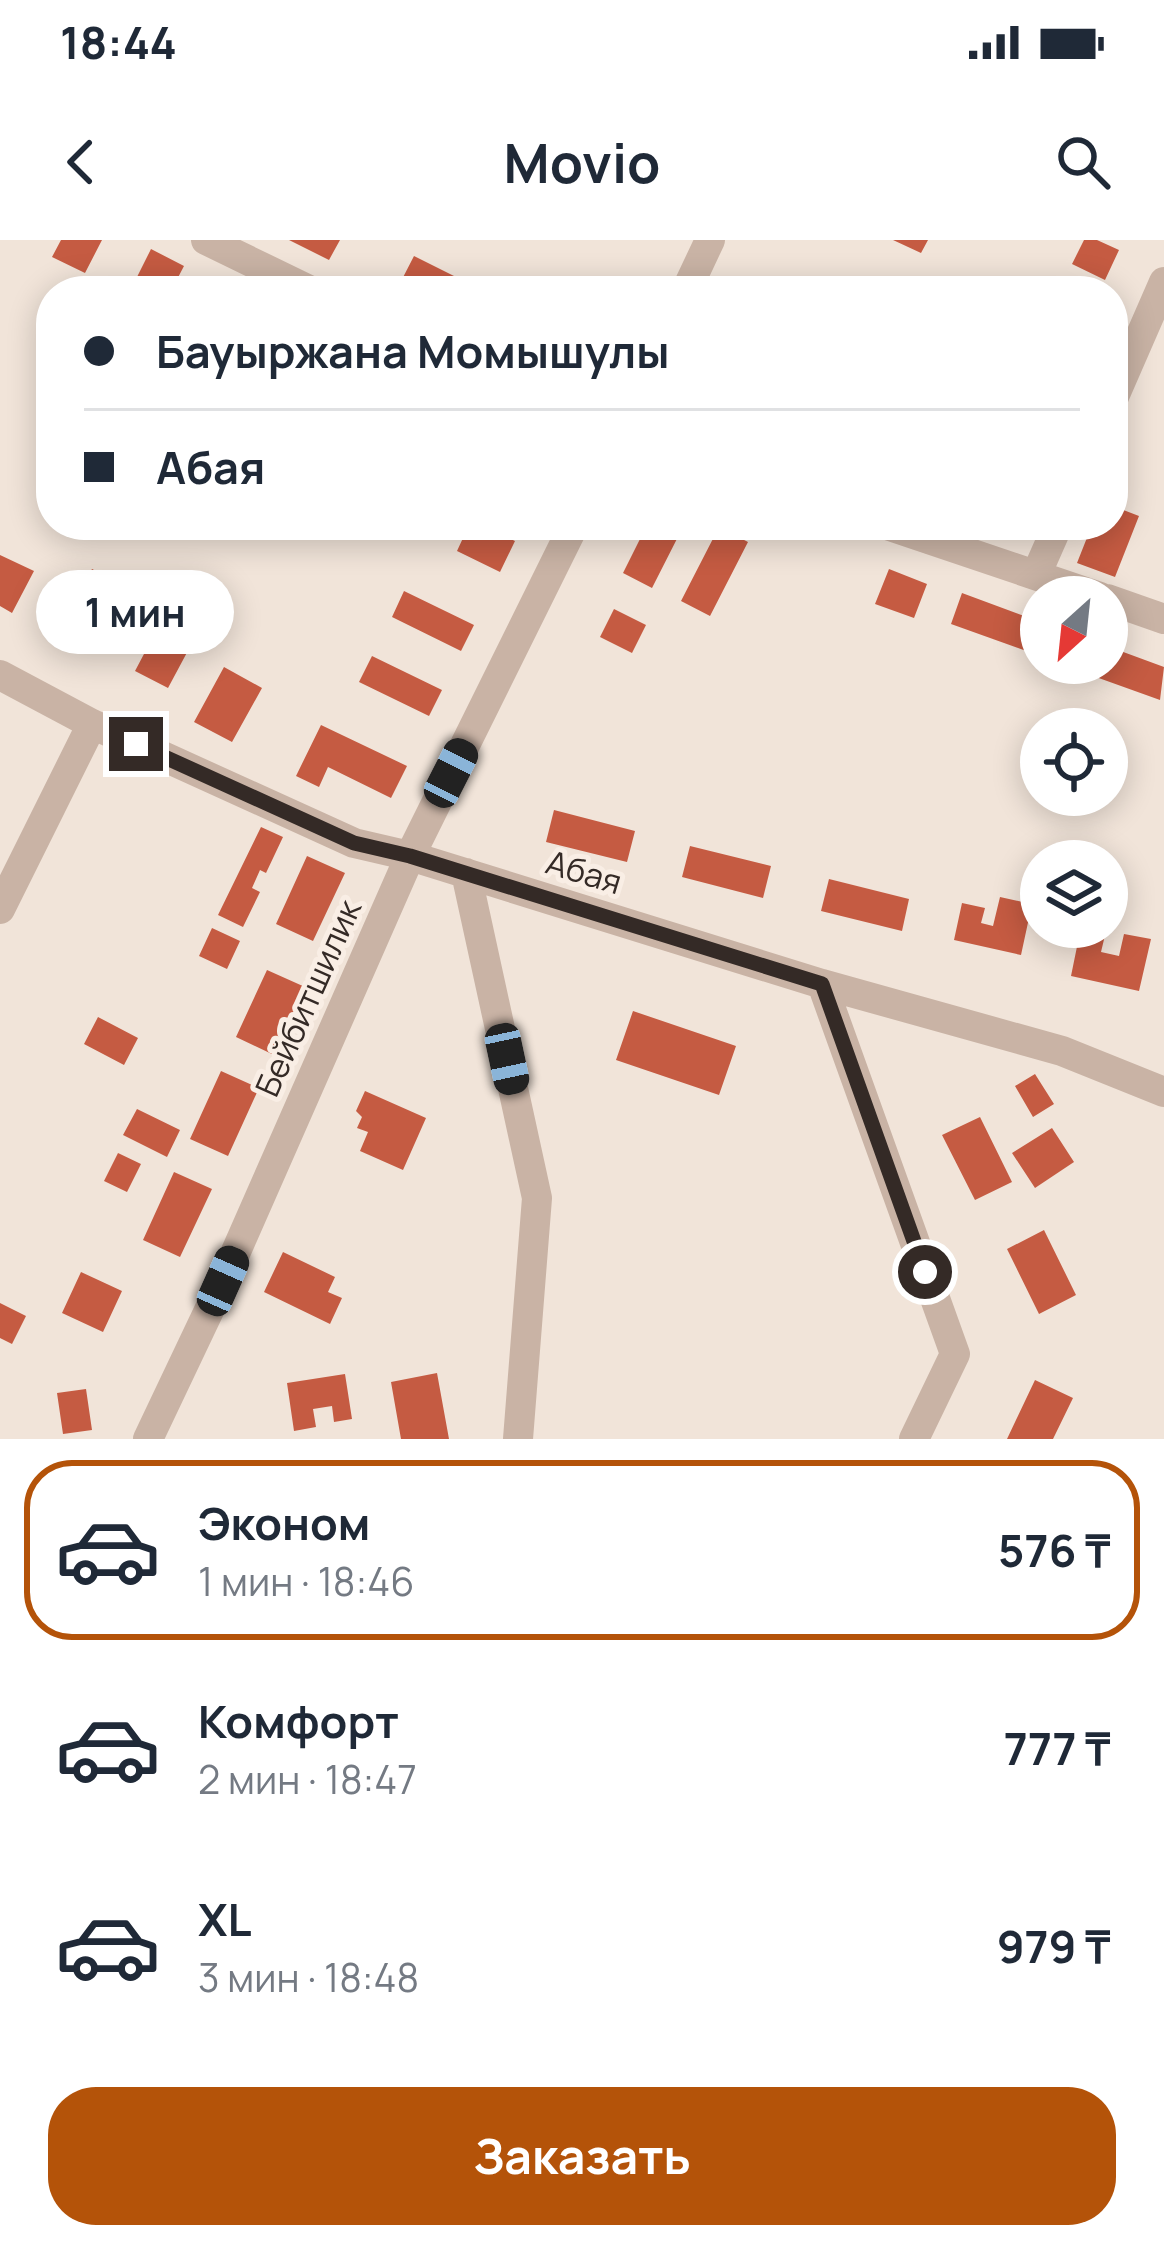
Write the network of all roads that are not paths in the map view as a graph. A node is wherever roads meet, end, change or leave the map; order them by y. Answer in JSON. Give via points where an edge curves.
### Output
{"nodes":[{"id":1,"x":206,"y":240,"type":"edge"},
{"id":2,"x":710,"y":240,"type":"edge"},
{"id":3,"x":279,"y":276,"type":"edge"},
{"id":4,"x":693,"y":276,"type":"edge"},
{"id":5,"x":1164,"y":282,"type":"edge"},
{"id":6,"x":1128,"y":365,"type":"edge"},
{"id":7,"x":567,"y":540,"type":"edge"},
{"id":8,"x":932,"y":540,"type":"edge"},
{"id":9,"x":1051,"y":540,"type":"edge"},
{"id":10,"x":1036,"y":575,"type":"junction"},
{"id":11,"x":1039,"y":576,"type":"edge"},
{"id":12,"x":1128,"y":606,"type":"edge"},
{"id":13,"x":1164,"y":619,"type":"edge"},
{"id":14,"x":0,"y":675,"type":"edge"},
{"id":15,"x":92,"y":724,"type":"junction"},
{"id":16,"x":410,"y":856,"type":"junction"},
{"id":17,"x":466,"y":873,"type":"junction"},
{"id":18,"x":0,"y":909,"type":"edge"},
{"id":19,"x":822,"y":984,"type":"junction"},
{"id":20,"x":1164,"y":1092,"type":"edge"},
{"id":21,"x":148,"y":1439,"type":"edge"},
{"id":22,"x":518,"y":1439,"type":"edge"},
{"id":23,"x":914,"y":1439,"type":"edge"}],
"edges":[{"from":1,"to":3,"type":"street"},
{"from":2,"to":4,"type":"street"},
{"from":5,"to":6,"type":"street"},
{"from":7,"to":16,"type":"street","name":"Бейбитшилик"},
{"from":8,"to":10,"type":"street"},
{"from":9,"to":10,"type":"street"},
{"from":10,"to":11,"type":"street"},
{"from":12,"to":13,"type":"street"},
{"from":14,"to":15,"type":"street","name":"Абая"},
{"from":15,"to":16,"type":"street","name":"Абая","via":[[354,843]]},
{"from":15,"to":18,"type":"street"},
{"from":16,"to":17,"type":"street","name":"Абая"},
{"from":16,"to":21,"type":"street","name":"Бейбитшилик"},
{"from":17,"to":19,"type":"street","name":"Абая"},
{"from":17,"to":22,"type":"street","via":[[537,1198]]},
{"from":19,"to":20,"type":"street","name":"Абая","via":[[1062,1051]]},
{"from":19,"to":23,"type":"street","via":[[955,1354]]}]}
